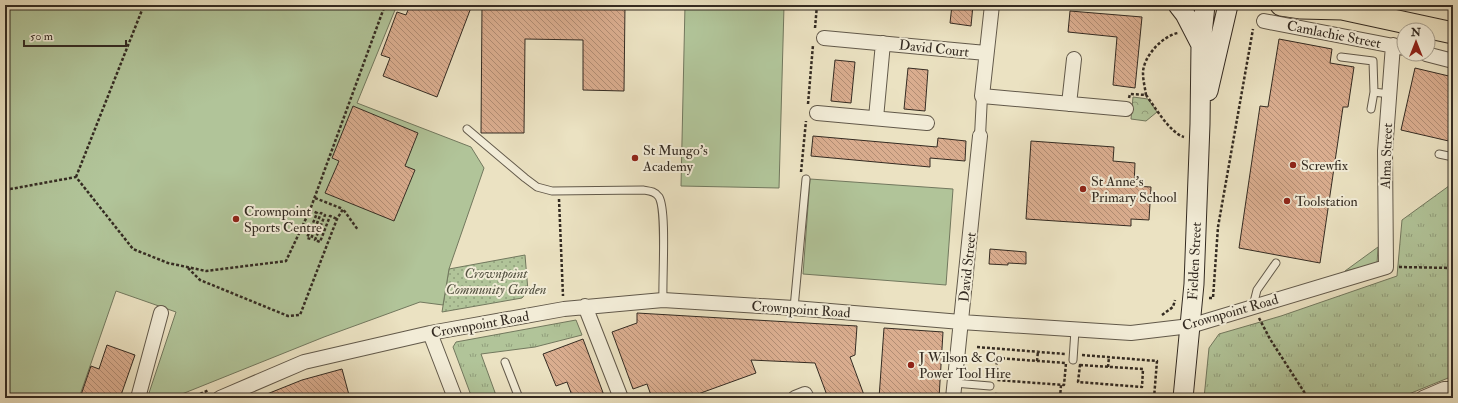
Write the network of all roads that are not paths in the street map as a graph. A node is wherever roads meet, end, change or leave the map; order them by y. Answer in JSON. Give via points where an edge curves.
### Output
{"nodes":[{"id":1,"x":992,"y":5,"type":"edge"},
{"id":2,"x":1178,"y":5,"type":"edge"},
{"id":3,"x":1205,"y":5,"type":"edge"},
{"id":4,"x":1228,"y":5,"type":"edge"},
{"id":5,"x":1281,"y":5,"type":"edge"},
{"id":6,"x":1337,"y":7,"type":"edge"},
{"id":7,"x":1264,"y":20,"type":"road end"},
{"id":8,"x":1453,"y":33,"type":"edge"},
{"id":9,"x":817,"y":39,"type":"road end"},
{"id":10,"x":883,"y":43,"type":"junction"},
{"id":11,"x":1201,"y":45,"type":"junction"},
{"id":12,"x":1396,"y":46,"type":"edge"},
{"id":13,"x":986,"y":53,"type":"junction"},
{"id":14,"x":1341,"y":56,"type":"dead end"},
{"id":15,"x":1436,"y":57,"type":"edge"},
{"id":16,"x":1074,"y":59,"type":"dead end"},
{"id":17,"x":1396,"y":61,"type":"edge"},
{"id":18,"x":1453,"y":61,"type":"edge"},
{"id":19,"x":1374,"y":92,"type":"junction"},
{"id":20,"x":1389,"y":94,"type":"junction"},
{"id":21,"x":982,"y":96,"type":"junction"},
{"id":22,"x":1069,"y":104,"type":"junction"},
{"id":23,"x":1126,"y":109,"type":"road end"},
{"id":24,"x":1371,"y":109,"type":"dead end"},
{"id":25,"x":810,"y":115,"type":"road end"},
{"id":26,"x":876,"y":118,"type":"junction"},
{"id":27,"x":927,"y":123,"type":"dead end"},
{"id":28,"x":1200,"y":124,"type":"junction"},
{"id":29,"x":467,"y":129,"type":"dead end"},
{"id":30,"x":980,"y":136,"type":"joint"},
{"id":31,"x":1439,"y":154,"type":"dead end"},
{"id":32,"x":1453,"y":157,"type":"edge"},
{"id":33,"x":806,"y":179,"type":"road end"},
{"id":34,"x":1276,"y":263,"type":"dead end"},
{"id":35,"x":1386,"y":267,"type":"joint"},
{"id":36,"x":663,"y":300,"type":"junction"},
{"id":37,"x":586,"y":306,"type":"junction"},
{"id":38,"x":1253,"y":306,"type":"junction"},
{"id":39,"x":794,"y":308,"type":"junction"},
{"id":40,"x":161,"y":313,"type":"dead end"},
{"id":41,"x":961,"y":322,"type":"junction"},
{"id":42,"x":1190,"y":326,"type":"junction"},
{"id":43,"x":1075,"y":330,"type":"junction"},
{"id":44,"x":430,"y":333,"type":"junction"},
{"id":45,"x":1073,"y":360,"type":"dead end"},
{"id":46,"x":505,"y":362,"type":"dead end"},
{"id":47,"x":954,"y":384,"type":"junction"},
{"id":48,"x":1453,"y":388,"type":"edge"},
{"id":49,"x":990,"y":390,"type":"road end"},
{"id":50,"x":138,"y":398,"type":"edge"},
{"id":51,"x":220,"y":398,"type":"edge"},
{"id":52,"x":455,"y":398,"type":"edge"},
{"id":53,"x":519,"y":398,"type":"edge"},
{"id":54,"x":621,"y":398,"type":"edge"},
{"id":55,"x":952,"y":398,"type":"edge"},
{"id":56,"x":1183,"y":398,"type":"edge"},
{"id":57,"x":1423,"y":398,"type":"edge"}],
"edges":[{"from":1,"to":13,"type":"street"},
{"from":2,"to":11,"type":"main road","name":"Fielden Street"},
{"from":3,"to":11,"type":"main road","name":"Fielden Street"},
{"from":4,"to":28,"type":"main road","name":"Fielden Street"},
{"from":5,"to":6,"type":"main road","via":[[1301,8]]},
{"from":6,"to":8,"type":"main road"},
{"from":7,"to":12,"type":"street","name":"Camlachie Street"},
{"from":9,"to":10,"type":"street","name":"David Court"},
{"from":10,"to":13,"type":"street","name":"David Court"},
{"from":10,"to":26,"type":"street","name":"David Court"},
{"from":11,"to":28,"type":"main road","name":"Fielden Street"},
{"from":13,"to":21,"type":"street"},
{"from":14,"to":19,"type":"lane","via":[[1373,61]]},
{"from":15,"to":18,"type":"street"},
{"from":16,"to":22,"type":"street"},
{"from":17,"to":20,"type":"street","name":"Alma Street"},
{"from":19,"to":20,"type":"lane"},
{"from":19,"to":24,"type":"lane"},
{"from":20,"to":35,"type":"street","name":"Alma Street","via":[[1384,151]]},
{"from":21,"to":22,"type":"street"},
{"from":21,"to":30,"type":"street"},
{"from":22,"to":23,"type":"street"},
{"from":25,"to":26,"type":"street"},
{"from":26,"to":27,"type":"street"},
{"from":28,"to":42,"type":"main road","name":"Fielden Street"},
{"from":29,"to":36,"type":"lane","via":[[537,187],[558,190],[643,190],[652,191],[658,196],[663,223]]},
{"from":30,"to":41,"type":"street","name":"David Street"},
{"from":31,"to":32,"type":"lane"},
{"from":33,"to":39,"type":"lane"},
{"from":34,"to":38,"type":"lane","via":[[1257,290]]},
{"from":35,"to":38,"type":"street","name":"Crownpoint Road"},
{"from":36,"to":37,"type":"street","name":"Crownpoint Road"},
{"from":36,"to":39,"type":"street","name":"Crownpoint Road"},
{"from":37,"to":44,"type":"street","name":"Crownpoint Road"},
{"from":37,"to":54,"type":"street"},
{"from":38,"to":42,"type":"street","name":"Crownpoint Road"},
{"from":39,"to":41,"type":"street","name":"Crownpoint Road"},
{"from":40,"to":50,"type":"street"},
{"from":41,"to":43,"type":"street","name":"Crownpoint Road"},
{"from":41,"to":47,"type":"street","name":"David Street"},
{"from":42,"to":43,"type":"street","name":"Crownpoint Road","via":[[1130,333]]},
{"from":42,"to":56,"type":"main road","name":"Fielden Street"},
{"from":43,"to":45,"type":"lane"},
{"from":44,"to":51,"type":"street","name":"Crownpoint Road","via":[[304,362]]},
{"from":44,"to":52,"type":"street"},
{"from":46,"to":53,"type":"lane"},
{"from":47,"to":49,"type":"lane"},
{"from":47,"to":55,"type":"street","name":"David Street"},
{"from":48,"to":57,"type":"street"}]}
